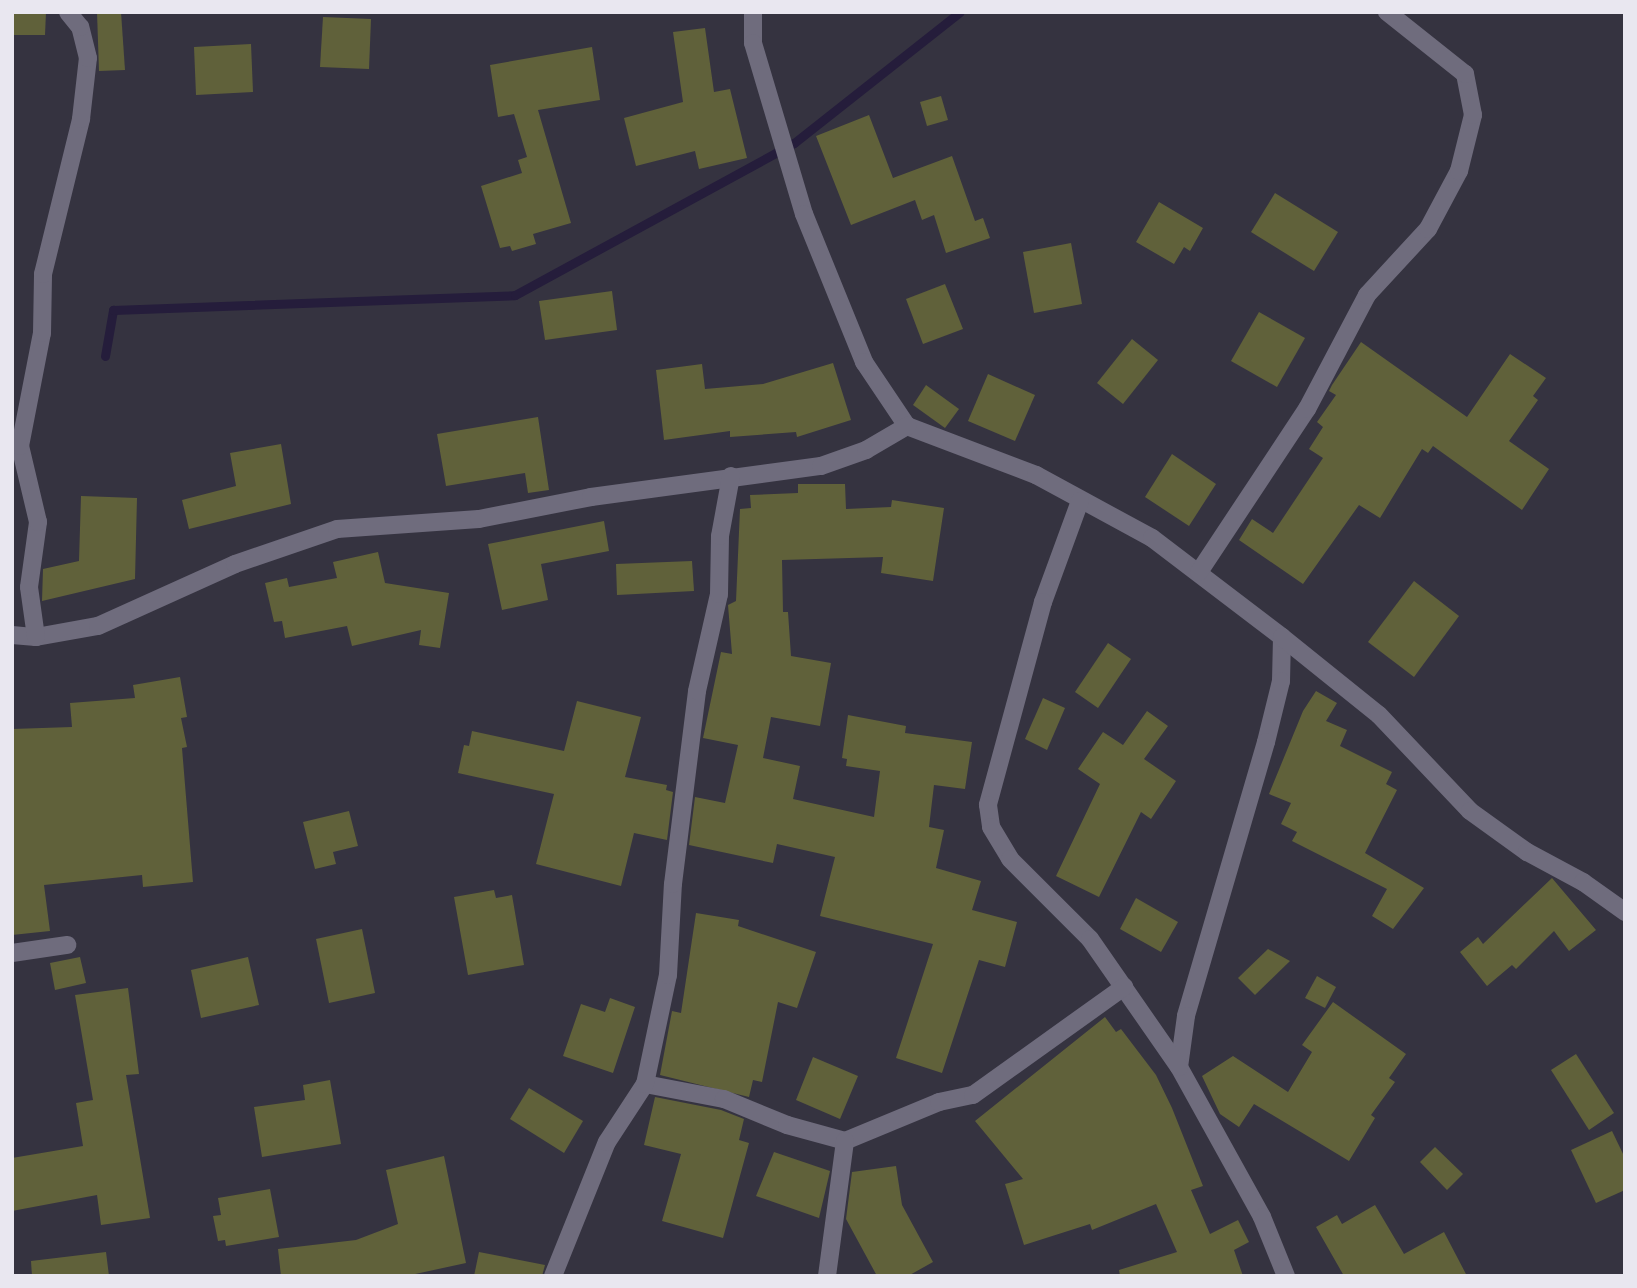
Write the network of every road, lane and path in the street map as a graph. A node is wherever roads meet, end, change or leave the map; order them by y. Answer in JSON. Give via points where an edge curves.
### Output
{"nodes":[{"id":1,"x":68,"y":12,"type":"edge"},
{"id":2,"x":753,"y":12,"type":"edge"},
{"id":3,"x":1387,"y":12,"type":"edge"},
{"id":4,"x":907,"y":426,"type":"junction"},
{"id":5,"x":731,"y":476,"type":"junction"},
{"id":6,"x":1080,"y":501,"type":"junction"},
{"id":7,"x":1199,"y":572,"type":"junction"},
{"id":8,"x":12,"y":635,"type":"edge"},
{"id":9,"x":36,"y":637,"type":"junction"},
{"id":10,"x":1282,"y":637,"type":"junction"},
{"id":11,"x":1625,"y":912,"type":"edge"},
{"id":12,"x":67,"y":945,"type":"dead end"},
{"id":13,"x":12,"y":953,"type":"edge"},
{"id":14,"x":1124,"y":987,"type":"junction"},
{"id":15,"x":1179,"y":1067,"type":"junction"},
{"id":16,"x":645,"y":1084,"type":"junction"},
{"id":17,"x":845,"y":1140,"type":"junction"},
{"id":18,"x":553,"y":1276,"type":"edge"},
{"id":19,"x":827,"y":1276,"type":"edge"},
{"id":20,"x":1286,"y":1276,"type":"edge"}],
"edges":[{"from":1,"to":9,"type":"street","via":[[80,27],[88,58],[82,119],[43,274],[42,333],[20,446],[38,522],[29,587]]},
{"from":2,"to":4,"type":"street","via":[[753,43],[804,214],[864,362]]},
{"from":3,"to":7,"type":"street","via":[[1465,74],[1473,115],[1459,171],[1428,229],[1367,295],[1307,409]]},
{"from":4,"to":5,"type":"street","via":[[866,450],[821,466]]},
{"from":4,"to":6,"type":"street","via":[[1037,475]]},
{"from":5,"to":9,"type":"street","via":[[479,519],[337,529],[236,564],[98,626]]},
{"from":5,"to":16,"type":"street","via":[[720,536],[719,594],[697,691],[673,884],[668,975]]},
{"from":6,"to":7,"type":"street","via":[[1152,538]]},
{"from":6,"to":14,"type":"street","via":[[1043,603],[988,805],[991,827],[1010,859],[1090,939]]},
{"from":7,"to":10,"type":"street"},
{"from":8,"to":9,"type":"street"},
{"from":10,"to":11,"type":"street","via":[[1379,715],[1470,811]]},
{"from":10,"to":15,"type":"street","via":[[1281,681],[1186,1016]]},
{"from":12,"to":13,"type":"street"},
{"from":14,"to":15,"type":"street"},
{"from":14,"to":17,"type":"street","via":[[974,1095],[939,1102]]},
{"from":15,"to":20,"type":"street","via":[[1262,1217]]},
{"from":16,"to":17,"type":"street","via":[[724,1099],[787,1125]]},
{"from":16,"to":18,"type":"street","via":[[607,1142]]},
{"from":17,"to":19,"type":"street"}]}
